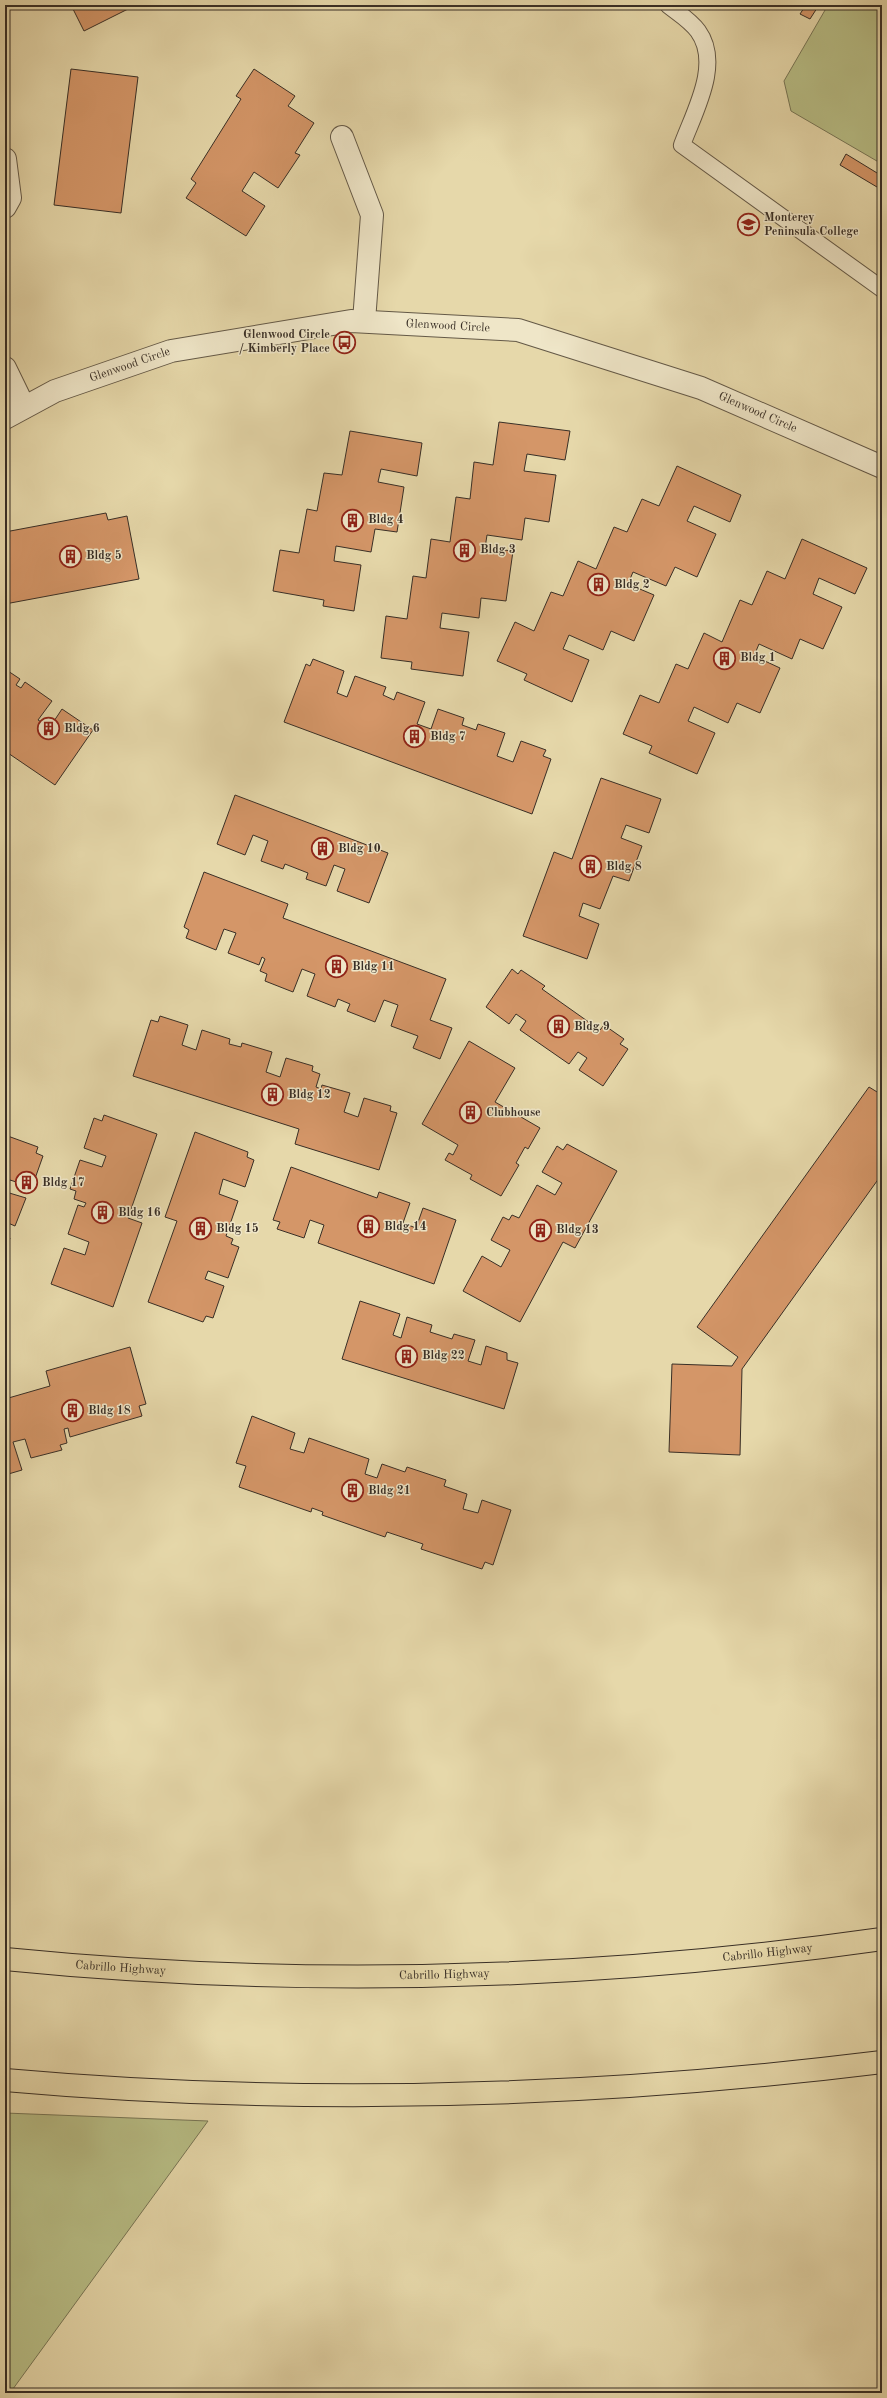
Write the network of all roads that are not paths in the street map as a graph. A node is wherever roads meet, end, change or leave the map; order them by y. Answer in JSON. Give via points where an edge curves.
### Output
{"nodes":[{"id":1,"x":668,"y":5,"type":"edge"},
{"id":2,"x":342,"y":137,"type":"dead end"},
{"id":3,"x":5,"y":159,"type":"edge"},
{"id":4,"x":5,"y":207,"type":"edge"},
{"id":5,"x":882,"y":289,"type":"edge"},
{"id":6,"x":364,"y":321,"type":"junction"},
{"id":7,"x":5,"y":368,"type":"edge"},
{"id":8,"x":24,"y":406,"type":"junction"},
{"id":9,"x":5,"y":418,"type":"edge"},
{"id":10,"x":882,"y":467,"type":"edge"},
{"id":11,"x":882,"y":1939,"type":"edge"},
{"id":12,"x":5,"y":1959,"type":"edge"},
{"id":13,"x":882,"y":2062,"type":"edge"},
{"id":14,"x":5,"y":2080,"type":"edge"}],
"edges":[{"from":1,"to":5,"type":"lane","via":[[699,32],[708,60],[705,79],[682,144]]},
{"from":2,"to":6,"type":"street","via":[[372,215]]},
{"from":3,"to":4,"type":"street","via":[[10,198]]},
{"from":6,"to":8,"type":"street","name":"Glenwood Circle","via":[[170,350],[55,391]]},
{"from":6,"to":10,"type":"street","name":"Glenwood Circle","via":[[518,330],[701,388]]},
{"from":7,"to":8,"type":"street"},
{"from":8,"to":9,"type":"street","name":"Glenwood Circle"},
{"from":11,"to":12,"type":"highway","name":"Cabrillo Highway","via":[[688,1960],[589,1968],[438,1975],[187,1972]]},
{"from":13,"to":14,"type":"highway","via":[[731,2079],[480,2095],[224,2093]]}]}
